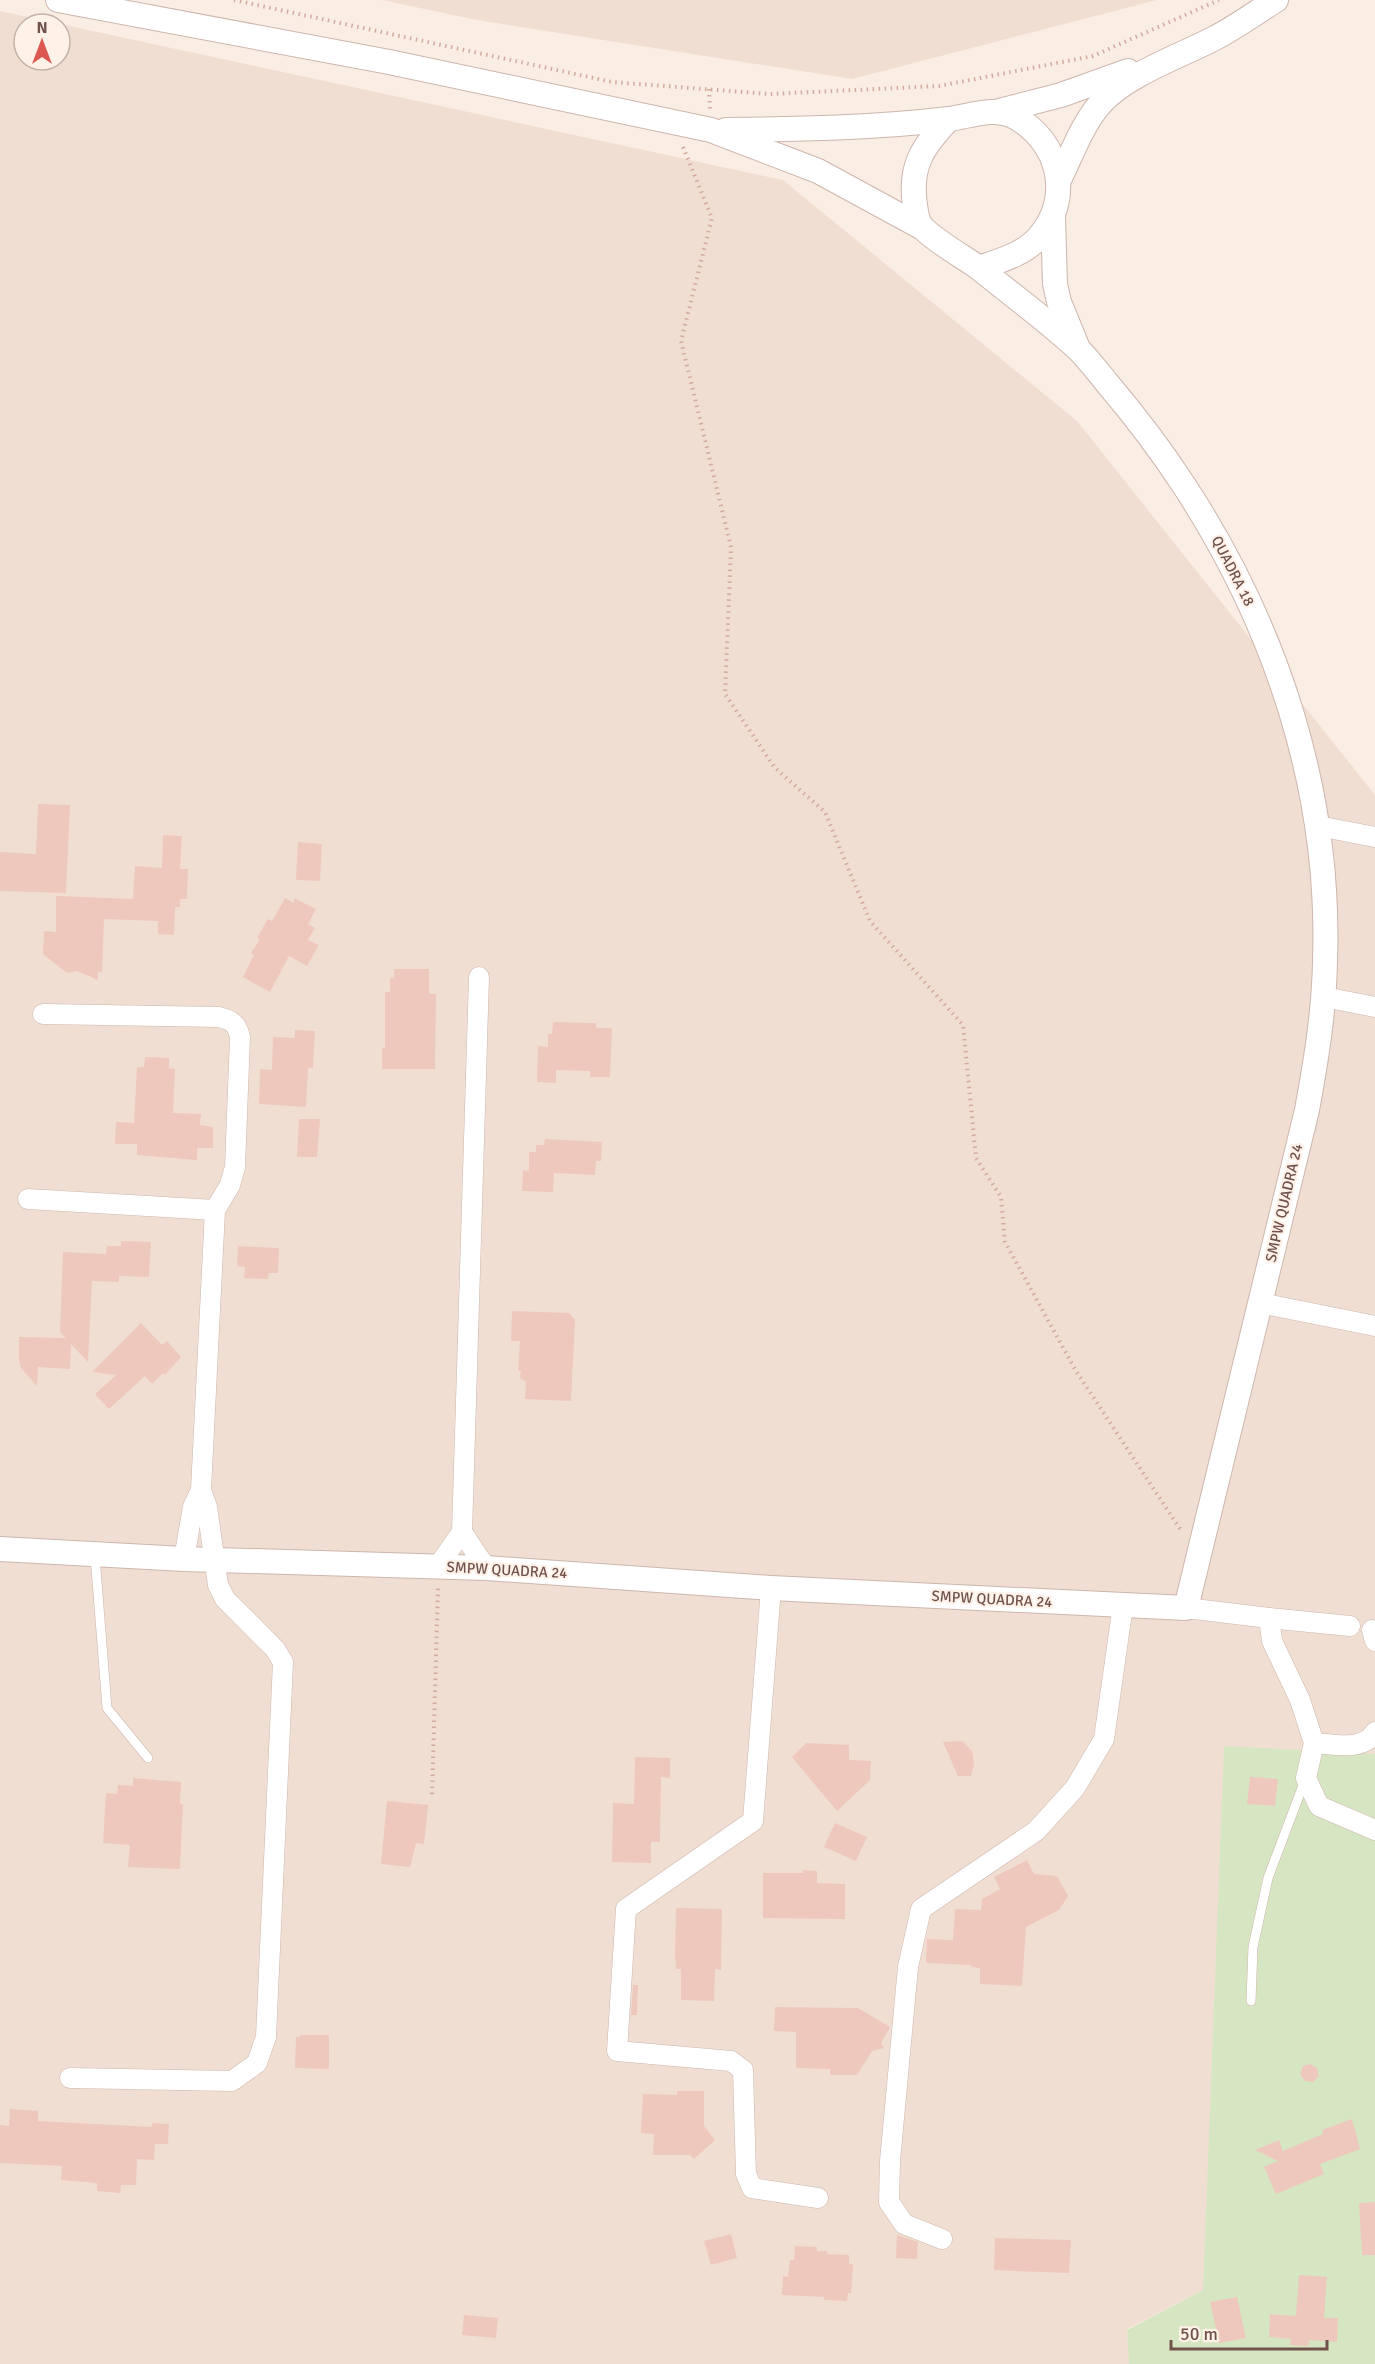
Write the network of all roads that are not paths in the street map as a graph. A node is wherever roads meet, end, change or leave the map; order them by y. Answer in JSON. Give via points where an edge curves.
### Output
{"nodes":[{"id":1,"x":58,"y":0,"type":"edge"},
{"id":2,"x":1276,"y":0,"type":"edge"},
{"id":3,"x":1154,"y":66,"type":"junction"},
{"id":4,"x":999,"y":111,"type":"junction"},
{"id":5,"x":949,"y":119,"type":"junction"},
{"id":6,"x":711,"y":130,"type":"junction"},
{"id":7,"x":1059,"y":180,"type":"junction"},
{"id":8,"x":1053,"y":217,"type":"junction"},
{"id":9,"x":921,"y":227,"type":"junction"},
{"id":10,"x":979,"y":267,"type":"junction"},
{"id":11,"x":1079,"y":351,"type":"junction"},
{"id":12,"x":1318,"y":826,"type":"junction"},
{"id":13,"x":1375,"y":837,"type":"edge"},
{"id":14,"x":479,"y":976,"type":"dead end"},
{"id":15,"x":1324,"y":997,"type":"junction"},
{"id":16,"x":1375,"y":1007,"type":"edge"},
{"id":17,"x":43,"y":1014,"type":"dead end"},
{"id":18,"x":28,"y":1199,"type":"dead end"},
{"id":19,"x":215,"y":1210,"type":"junction"},
{"id":20,"x":1260,"y":1303,"type":"junction"},
{"id":21,"x":1375,"y":1326,"type":"edge"},
{"id":22,"x":201,"y":1490,"type":"junction"},
{"id":23,"x":462,"y":1532,"type":"junction"},
{"id":24,"x":0,"y":1549,"type":"edge"},
{"id":25,"x":95,"y":1554,"type":"junction"},
{"id":26,"x":184,"y":1559,"type":"junction"},
{"id":27,"x":216,"y":1560,"type":"junction"},
{"id":28,"x":438,"y":1566,"type":"junction"},
{"id":29,"x":486,"y":1568,"type":"junction"},
{"id":30,"x":771,"y":1587,"type":"junction"},
{"id":31,"x":1123,"y":1605,"type":"junction"},
{"id":32,"x":1186,"y":1608,"type":"junction"},
{"id":33,"x":1269,"y":1618,"type":"junction"},
{"id":34,"x":1350,"y":1626,"type":"dead end"},
{"id":35,"x":1375,"y":1732,"type":"edge"},
{"id":36,"x":1314,"y":1743,"type":"junction"},
{"id":37,"x":148,"y":1758,"type":"dead end"},
{"id":38,"x":1306,"y":1778,"type":"junction"},
{"id":39,"x":1375,"y":1830,"type":"edge"},
{"id":40,"x":1251,"y":2001,"type":"dead end"},
{"id":41,"x":70,"y":2078,"type":"dead end"},
{"id":42,"x":818,"y":2198,"type":"dead end"},
{"id":43,"x":942,"y":2239,"type":"dead end"}],
"edges":[{"from":1,"to":6,"type":"street","via":[[389,62]]},
{"from":2,"to":3,"type":"street","via":[[1215,38]]},
{"from":3,"to":4,"type":"street"},
{"from":3,"to":7,"type":"street","via":[[1117,89],[1094,110]]},
{"from":4,"to":5,"type":"street"},
{"from":4,"to":7,"type":"street","via":[[1016,118],[1040,137],[1050,151]]},
{"from":5,"to":6,"type":"street","via":[[838,128]]},
{"from":5,"to":9,"type":"street","via":[[924,149],[914,174]]},
{"from":6,"to":9,"type":"street","via":[[818,171]]},
{"from":7,"to":8,"type":"street"},
{"from":8,"to":10,"type":"street","via":[[1028,247]]},
{"from":8,"to":11,"type":"street","via":[[1055,284]]},
{"from":9,"to":10,"type":"street"},
{"from":10,"to":11,"type":"street"},
{"from":11,"to":12,"type":"street","name":"QUADRA 18","via":[[1167,459],[1245,591],[1286,693]]},
{"from":12,"to":13,"type":"street"},
{"from":12,"to":15,"type":"street","name":"SMPW QUADRA 24","via":[[1325,914]]},
{"from":14,"to":23,"type":"street"},
{"from":15,"to":16,"type":"street"},
{"from":15,"to":20,"type":"street","name":"SMPW QUADRA 24","via":[[1307,1110]]},
{"from":17,"to":19,"type":"street","via":[[219,1017],[235,1023],[240,1037],[234,1167],[230,1185]]},
{"from":18,"to":19,"type":"street"},
{"from":19,"to":22,"type":"street"},
{"from":20,"to":21,"type":"street"},
{"from":20,"to":32,"type":"street","name":"SMPW QUADRA 24"},
{"from":22,"to":26,"type":"street","via":[[193,1507]]},
{"from":22,"to":27,"type":"street"},
{"from":23,"to":28,"type":"street"},
{"from":23,"to":29,"type":"street"},
{"from":24,"to":25,"type":"street","name":"SMPW QUADRA 24"},
{"from":25,"to":26,"type":"street","name":"SMPW QUADRA 24"},
{"from":25,"to":37,"type":"lane","via":[[107,1707]]},
{"from":26,"to":27,"type":"street","name":"SMPW QUADRA 24"},
{"from":27,"to":28,"type":"street","name":"SMPW QUADRA 24"},
{"from":27,"to":41,"type":"street","via":[[218,1585],[225,1599],[283,1662],[266,2037],[257,2063],[232,2081]]},
{"from":28,"to":29,"type":"street","name":"SMPW QUADRA 24"},
{"from":29,"to":30,"type":"street","name":"SMPW QUADRA 24"},
{"from":30,"to":31,"type":"street","name":"SMPW QUADRA 24"},
{"from":30,"to":42,"type":"street","via":[[753,1821],[626,1909],[618,2051],[731,2061],[743,2070],[746,2174],[752,2187]]},
{"from":31,"to":32,"type":"street","name":"SMPW QUADRA 24"},
{"from":31,"to":43,"type":"street","via":[[1104,1740],[1075,1788],[1036,1831],[921,1909],[908,1967],[889,2202],[904,2224]]},
{"from":32,"to":33,"type":"street"},
{"from":33,"to":34,"type":"street"},
{"from":33,"to":36,"type":"street","via":[[1272,1641],[1300,1700]]},
{"from":35,"to":36,"type":"street","via":[[1354,1745]]},
{"from":36,"to":38,"type":"street"},
{"from":38,"to":39,"type":"street","via":[[1319,1806]]},
{"from":38,"to":40,"type":"lane","via":[[1268,1878],[1253,1947]]}]}
